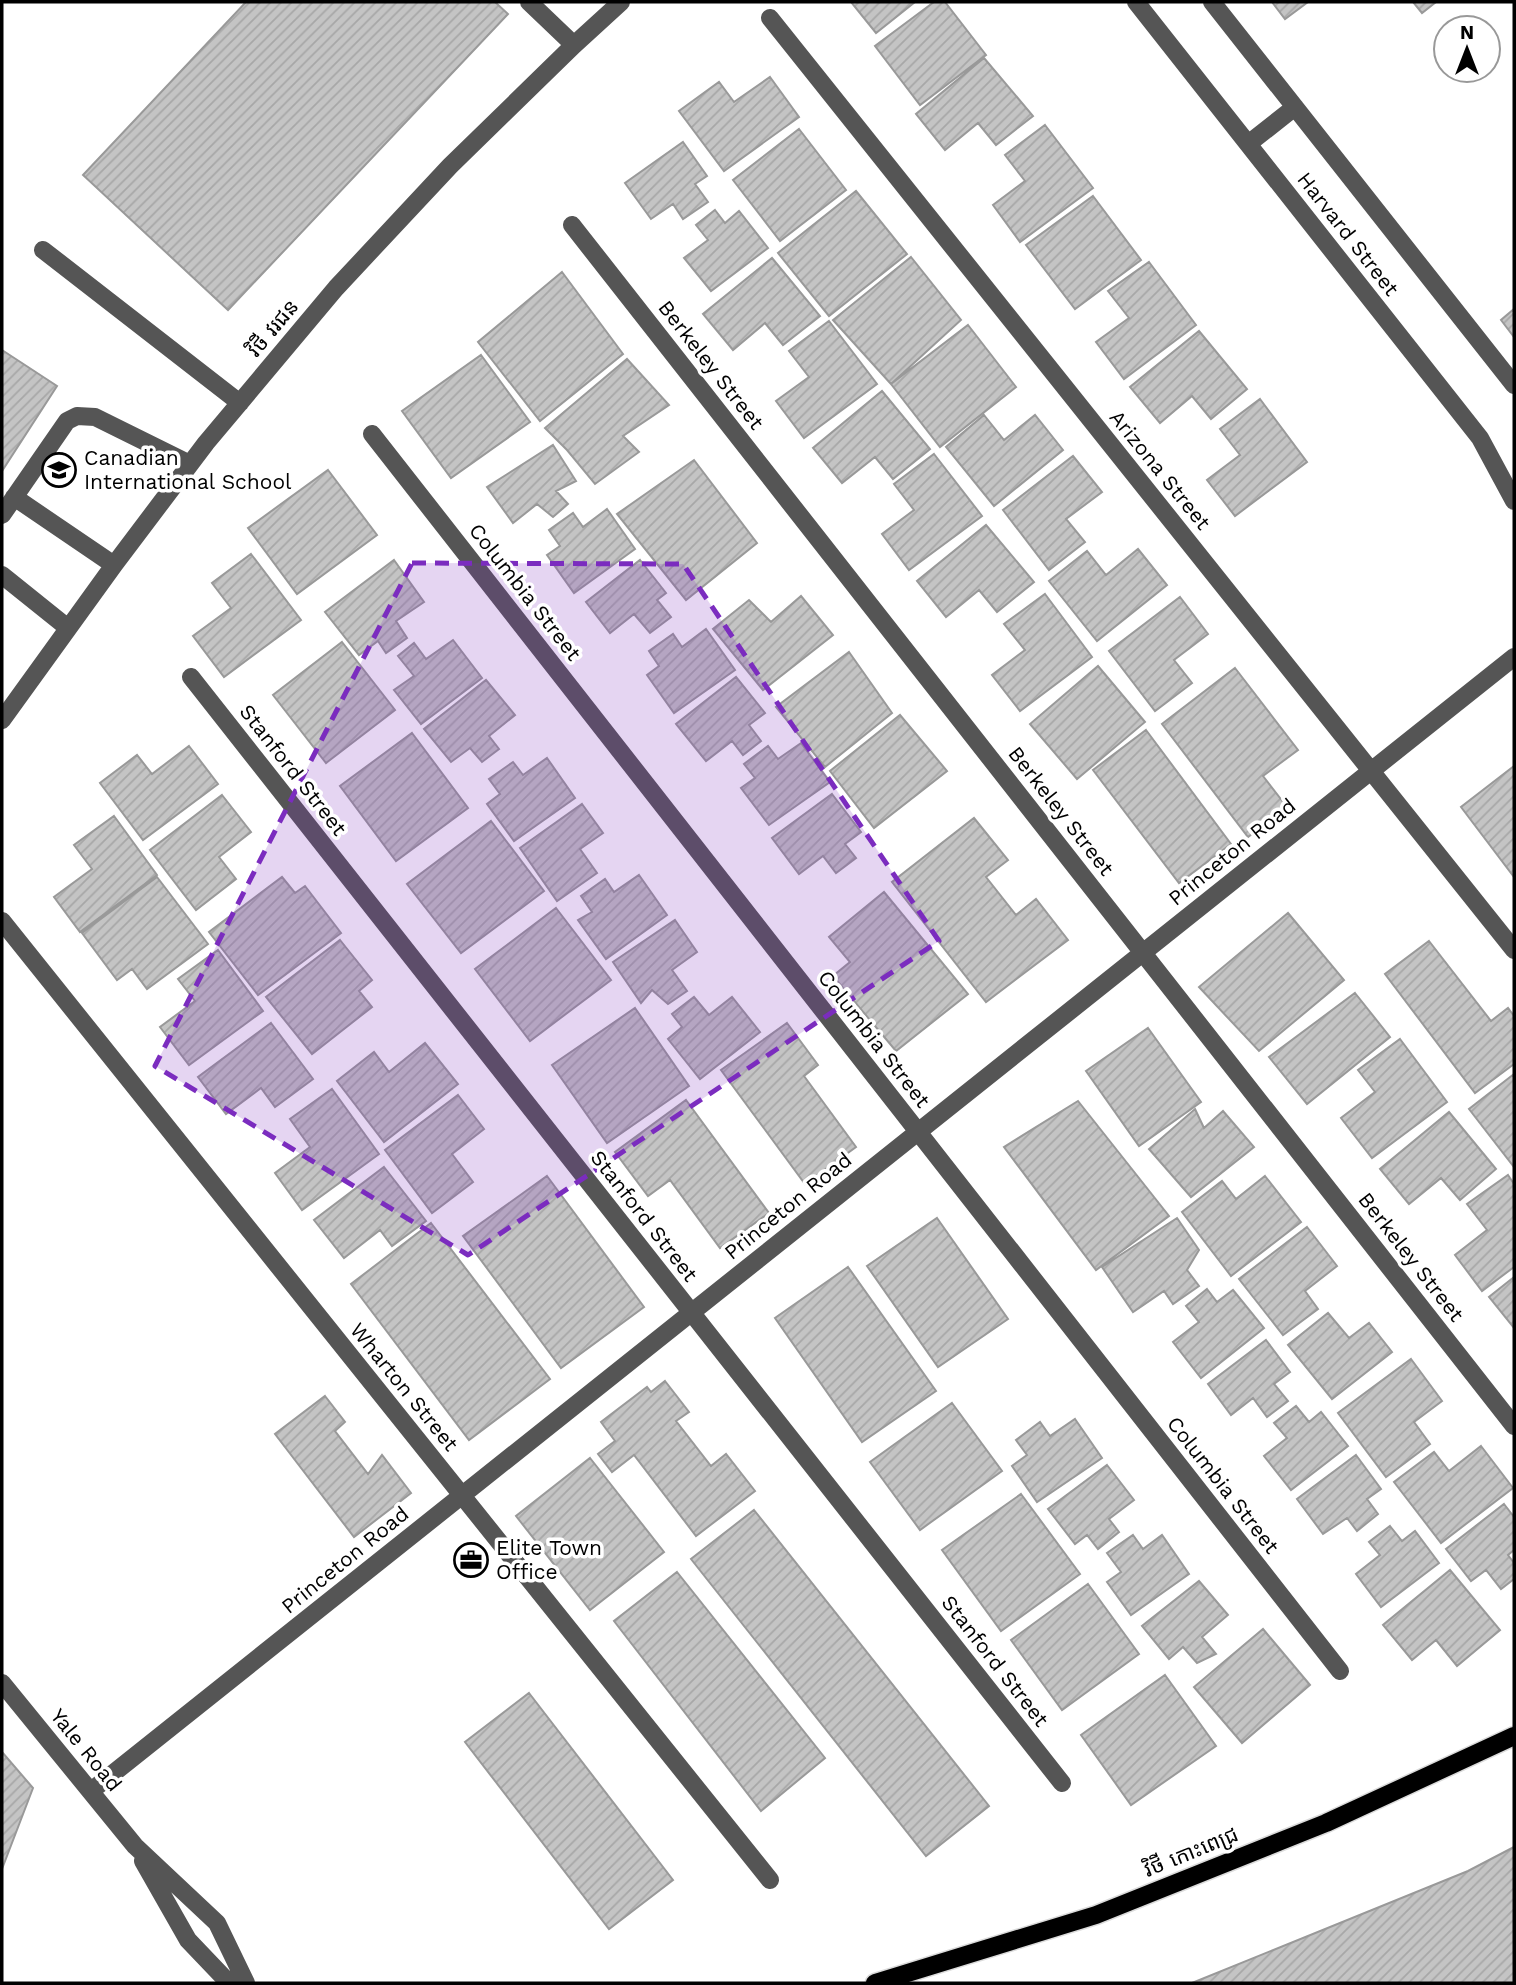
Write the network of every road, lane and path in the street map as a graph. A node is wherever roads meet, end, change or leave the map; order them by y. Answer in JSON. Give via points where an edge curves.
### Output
{"nodes":[{"id":1,"x":529,"y":2,"type":"edge"},
{"id":2,"x":621,"y":2,"type":"edge"},
{"id":3,"x":1136,"y":2,"type":"edge"},
{"id":4,"x":1212,"y":2,"type":"edge"},
{"id":5,"x":770,"y":18,"type":"dead end"},
{"id":6,"x":574,"y":45,"type":"junction"},
{"id":7,"x":1295,"y":107,"type":"junction"},
{"id":8,"x":1248,"y":144,"type":"junction"},
{"id":9,"x":572,"y":225,"type":"dead end"},
{"id":10,"x":43,"y":250,"type":"dead end"},
{"id":11,"x":1514,"y":385,"type":"edge"},
{"id":12,"x":240,"y":403,"type":"junction"},
{"id":13,"x":372,"y":434,"type":"dead end"},
{"id":14,"x":190,"y":464,"type":"junction"},
{"id":15,"x":14,"y":497,"type":"junction"},
{"id":16,"x":1514,"y":500,"type":"edge"},
{"id":17,"x":2,"y":515,"type":"edge"},
{"id":18,"x":114,"y":565,"type":"junction"},
{"id":19,"x":2,"y":575,"type":"edge"},
{"id":20,"x":68,"y":628,"type":"junction"},
{"id":21,"x":1514,"y":656,"type":"edge"},
{"id":22,"x":191,"y":677,"type":"dead end"},
{"id":23,"x":2,"y":720,"type":"edge"},
{"id":24,"x":1371,"y":771,"type":"junction"},
{"id":25,"x":2,"y":921,"type":"edge"},
{"id":26,"x":1514,"y":950,"type":"edge"},
{"id":27,"x":1143,"y":952,"type":"junction"},
{"id":28,"x":918,"y":1132,"type":"junction"},
{"id":29,"x":692,"y":1312,"type":"junction"},
{"id":30,"x":1514,"y":1426,"type":"edge"},
{"id":31,"x":462,"y":1495,"type":"junction"},
{"id":32,"x":1340,"y":1671,"type":"dead end"},
{"id":33,"x":2,"y":1683,"type":"edge"},
{"id":34,"x":1514,"y":1736,"type":"edge"},
{"id":35,"x":1062,"y":1783,"type":"dead end"},
{"id":36,"x":91,"y":1791,"type":"junction"},
{"id":37,"x":135,"y":1846,"type":"junction"},
{"id":38,"x":770,"y":1880,"type":"dead end"},
{"id":39,"x":229,"y":1983,"type":"edge"},
{"id":40,"x":246,"y":1983,"type":"edge"},
{"id":41,"x":875,"y":1983,"type":"edge"}],
"edges":[{"from":1,"to":6,"type":"street"},
{"from":2,"to":6,"type":"street","name":"វិថី វរជន"},
{"from":3,"to":8,"type":"street","name":"Harvard Street"},
{"from":4,"to":7,"type":"street","name":"Harvard Street"},
{"from":5,"to":24,"type":"street","name":"Arizona Street"},
{"from":6,"to":12,"type":"street","name":"វិថី វរជន","via":[[450,166],[345,278]]},
{"from":7,"to":8,"type":"street"},
{"from":7,"to":11,"type":"street","name":"Harvard Street"},
{"from":8,"to":16,"type":"street","name":"Harvard Street","via":[[1480,438]]},
{"from":9,"to":27,"type":"street","name":"Berkeley Street"},
{"from":10,"to":12,"type":"street"},
{"from":12,"to":14,"type":"street","name":"វិថី វរជន"},
{"from":13,"to":28,"type":"street","name":"Columbia Street"},
{"from":14,"to":15,"type":"street","via":[[95,417],[77,416],[67,421]]},
{"from":14,"to":18,"type":"street","name":"វិថី វរជន"},
{"from":15,"to":17,"type":"street"},
{"from":15,"to":18,"type":"street"},
{"from":18,"to":20,"type":"street","name":"វិថី វរជន"},
{"from":19,"to":20,"type":"street"},
{"from":20,"to":23,"type":"street","name":"វិថី វរជន"},
{"from":21,"to":24,"type":"street","name":"Princeton Road"},
{"from":22,"to":29,"type":"street","name":"Stanford Street"},
{"from":24,"to":26,"type":"street","name":"Arizona Street"},
{"from":24,"to":27,"type":"street","name":"Princeton Road"},
{"from":25,"to":31,"type":"street","name":"Wharton Street"},
{"from":27,"to":28,"type":"street","name":"Princeton Road"},
{"from":27,"to":30,"type":"street","name":"Berkeley Street"},
{"from":28,"to":29,"type":"street","name":"Princeton Road"},
{"from":28,"to":32,"type":"street","name":"Columbia Street"},
{"from":29,"to":31,"type":"street","name":"Princeton Road"},
{"from":29,"to":35,"type":"street","name":"Stanford Street"},
{"from":31,"to":36,"type":"street","name":"Princeton Road"},
{"from":31,"to":38,"type":"street","name":"Wharton Street"},
{"from":33,"to":36,"type":"street","name":"Yale Road"},
{"from":34,"to":41,"type":"main road","name":"វិថី កោះពេជ្រ","via":[[1326,1823],[1096,1915]]},
{"from":36,"to":37,"type":"street","name":"Yale Road"},
{"from":37,"to":39,"type":"street","name":"Yale Road","via":[[188,1940]]},
{"from":37,"to":40,"type":"street","name":"Yale Road","via":[[217,1923]]}]}
